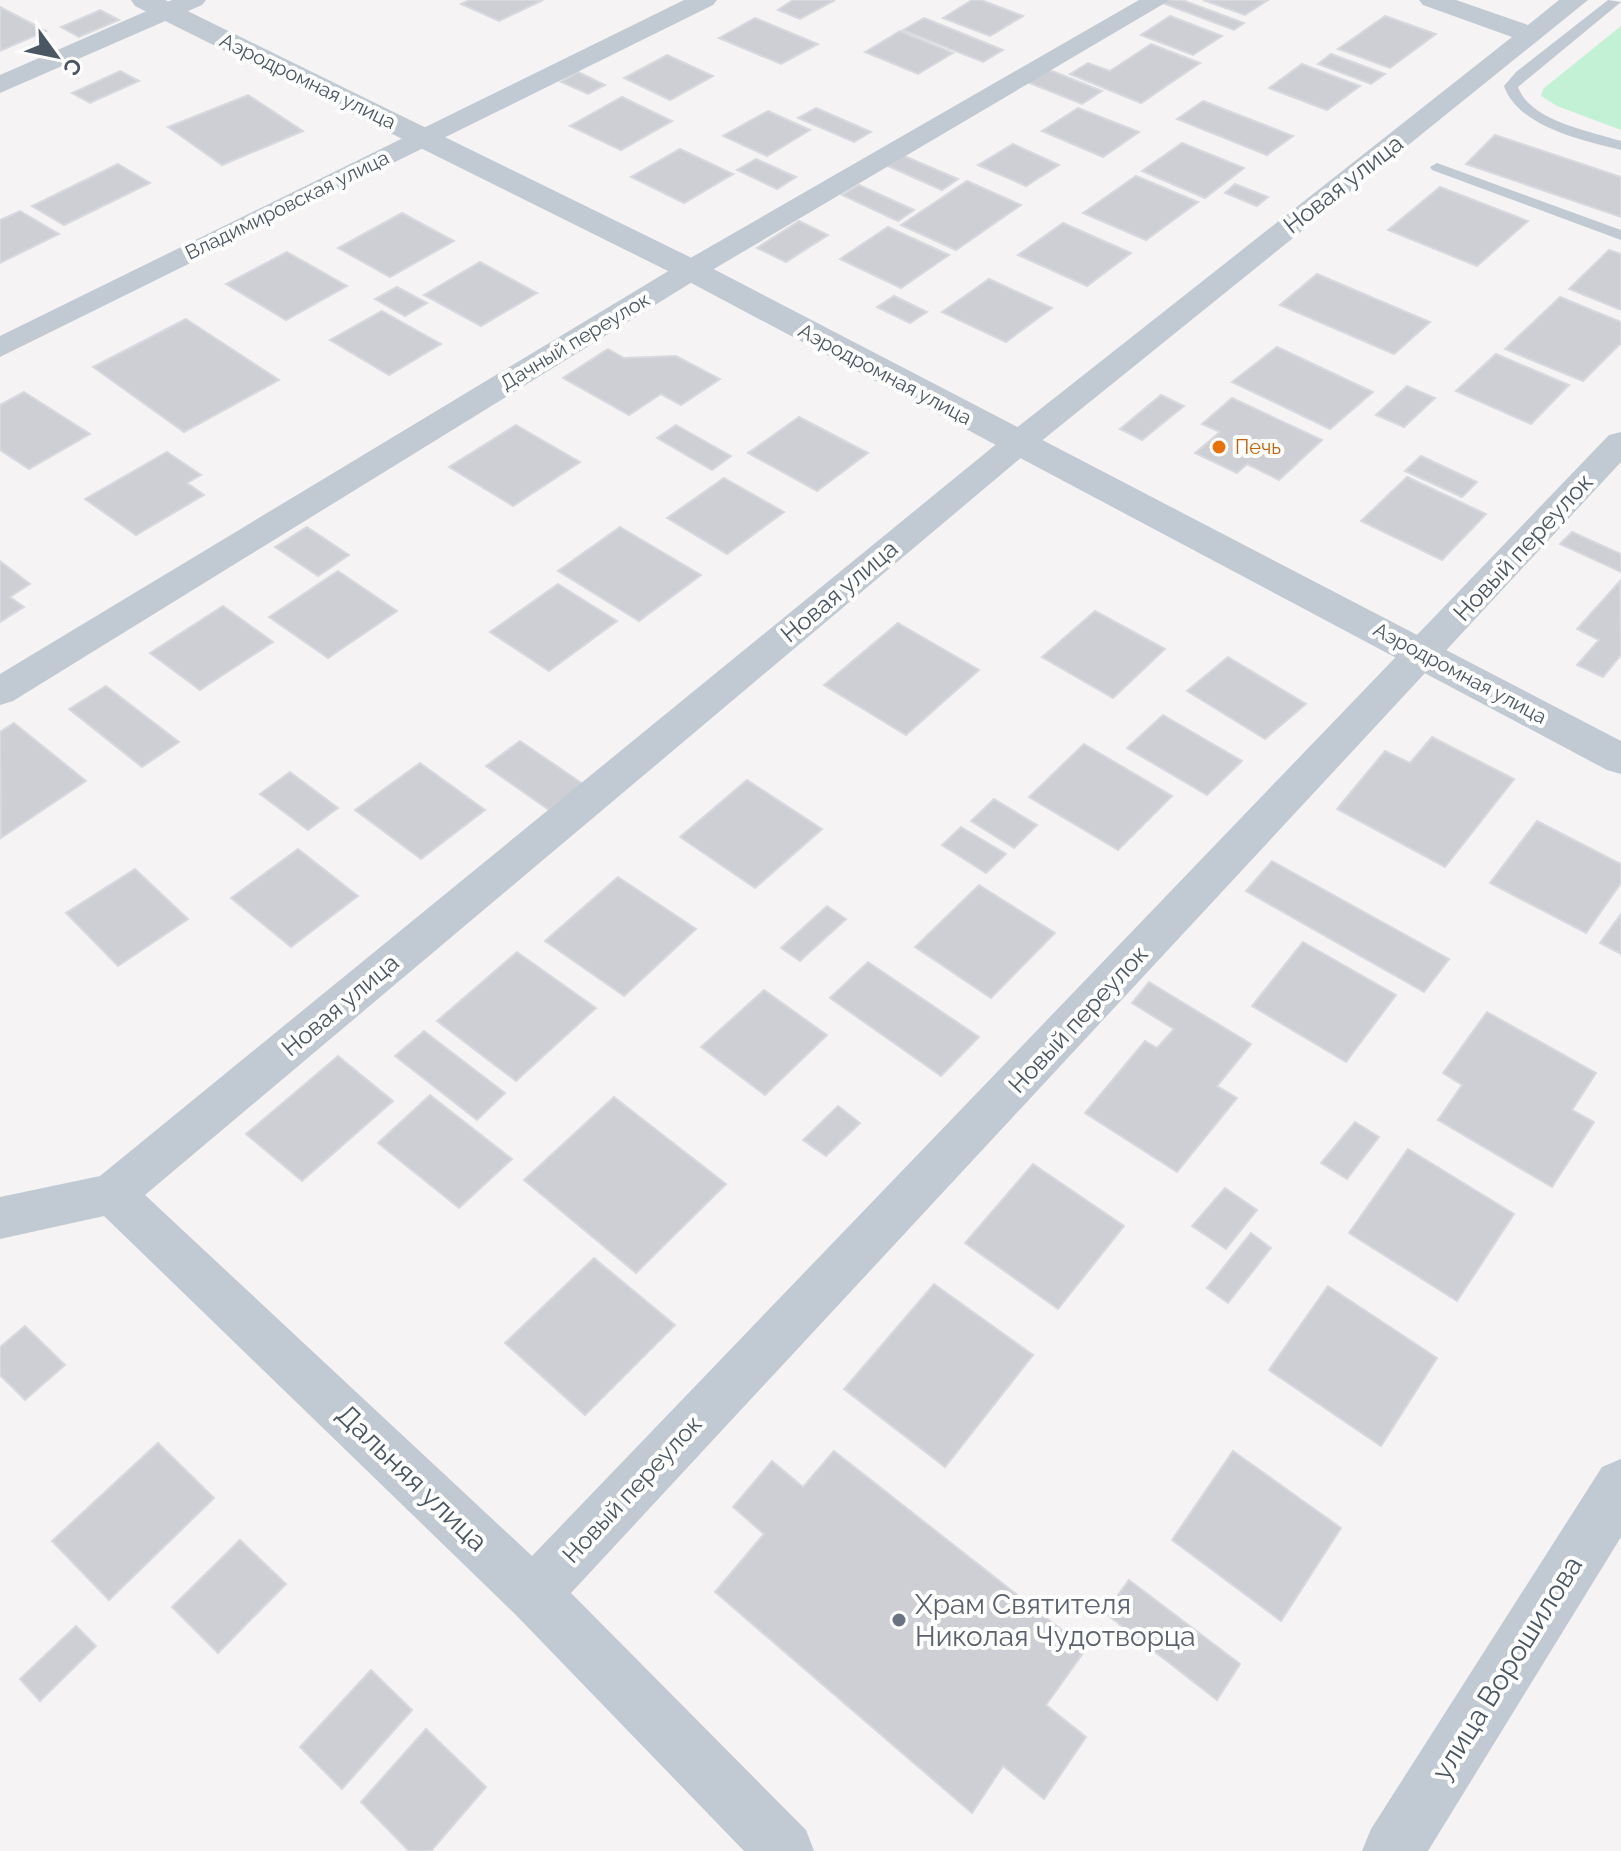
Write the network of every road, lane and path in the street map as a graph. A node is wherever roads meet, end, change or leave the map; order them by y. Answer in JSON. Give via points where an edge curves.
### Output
{"nodes":[{"id":1,"x":704,"y":0,"type":"edge"},
{"id":2,"x":1157,"y":0,"type":"edge"},
{"id":3,"x":1432,"y":0,"type":"edge"},
{"id":4,"x":1575,"y":0,"type":"edge"},
{"id":5,"x":1616,"y":0,"type":"edge"},
{"id":6,"x":168,"y":4,"type":"edge"},
{"id":7,"x":1531,"y":35,"type":"junction"},
{"id":8,"x":0,"y":85,"type":"edge"},
{"id":9,"x":424,"y":137,"type":"junction"},
{"id":10,"x":1621,"y":146,"type":"edge"},
{"id":11,"x":1437,"y":167,"type":"dead end"},
{"id":12,"x":1621,"y":235,"type":"edge"},
{"id":13,"x":691,"y":270,"type":"junction"},
{"id":14,"x":0,"y":348,"type":"edge"},
{"id":15,"x":1621,"y":442,"type":"edge"},
{"id":16,"x":1017,"y":444,"type":"junction"},
{"id":17,"x":1424,"y":653,"type":"junction"},
{"id":18,"x":0,"y":692,"type":"edge"},
{"id":19,"x":1621,"y":759,"type":"edge"},
{"id":20,"x":112,"y":1194,"type":"junction"},
{"id":21,"x":0,"y":1218,"type":"edge"},
{"id":22,"x":1621,"y":1486,"type":"edge"},
{"id":23,"x":533,"y":1594,"type":"junction"},
{"id":24,"x":785,"y":1851,"type":"edge"},
{"id":25,"x":1393,"y":1851,"type":"edge"}],
"edges":[{"from":1,"to":9,"type":"street","name":"Владимировская улица"},
{"from":2,"to":13,"type":"street","name":"Дачный переулок"},
{"from":3,"to":7,"type":"street"},
{"from":4,"to":7,"type":"street","name":"Новая улица"},
{"from":5,"to":10,"type":"lane","via":[[1521,75],[1511,86],[1511,95],[1520,106],[1547,119]]},
{"from":6,"to":8,"type":"street"},
{"from":6,"to":9,"type":"street","name":"Аэродромная улица"},
{"from":7,"to":16,"type":"street","name":"Новая улица"},
{"from":9,"to":13,"type":"street","name":"Аэродромная улица"},
{"from":9,"to":14,"type":"street","name":"Владимировская улица"},
{"from":11,"to":12,"type":"lane"},
{"from":13,"to":16,"type":"street","name":"Аэродромная улица"},
{"from":13,"to":18,"type":"street","name":"Дачный переулок"},
{"from":15,"to":17,"type":"street","name":"Новый переулок"},
{"from":16,"to":17,"type":"street","name":"Аэродромная улица"},
{"from":16,"to":20,"type":"street","name":"Новая улица"},
{"from":17,"to":19,"type":"street","name":"Аэродромная улица"},
{"from":17,"to":23,"type":"street","name":"Новый переулок"},
{"from":20,"to":21,"type":"street"},
{"from":20,"to":23,"type":"street","name":"Дальняя улица"},
{"from":22,"to":25,"type":"street","name":"улица Ворошилова"},
{"from":23,"to":24,"type":"street","name":"Дальняя улица"}]}
